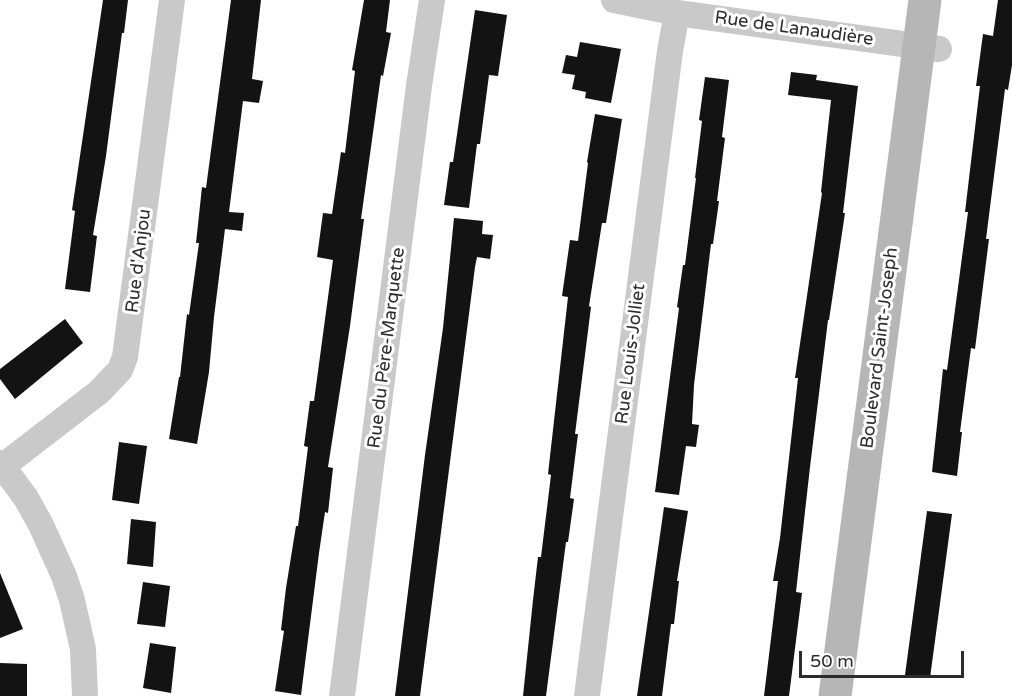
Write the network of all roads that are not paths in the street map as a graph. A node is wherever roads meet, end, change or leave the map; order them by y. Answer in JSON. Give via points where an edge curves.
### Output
{"nodes":[{"id":1,"x":172,"y":0,"type":"edge"},
{"id":2,"x":432,"y":0,"type":"edge"},
{"id":3,"x":614,"y":0,"type":"edge"},
{"id":4,"x":925,"y":0,"type":"edge"},
{"id":5,"x":945,"y":0,"type":"edge"},
{"id":6,"x":677,"y":13,"type":"junction"},
{"id":7,"x":929,"y":47,"type":"junction"},
{"id":8,"x":1,"y":464,"type":"edge"},
{"id":9,"x":85,"y":696,"type":"edge"},
{"id":10,"x":342,"y":696,"type":"edge"},
{"id":11,"x":586,"y":696,"type":"edge"},
{"id":12,"x":835,"y":696,"type":"edge"},
{"id":13,"x":856,"y":696,"type":"edge"}],
"edges":[{"from":1,"to":8,"type":"street","name":"Rue d'Anjou","via":[[125,357],[120,370],[99,392]]},
{"from":2,"to":10,"type":"street","name":"Rue du Père-Marquette"},
{"from":3,"to":6,"type":"street","name":"Rue de Lanaudière"},
{"from":4,"to":7,"type":"street","name":"Boulevard Saint-Joseph"},
{"from":5,"to":7,"type":"street","name":"Boulevard Saint-Joseph"},
{"from":6,"to":7,"type":"street","name":"Rue de Lanaudière"},
{"from":6,"to":11,"type":"street","name":"Rue Louis-Jolliet"},
{"from":7,"to":12,"type":"street","name":"Boulevard Saint-Joseph"},
{"from":7,"to":13,"type":"street","name":"Boulevard Saint-Joseph"},
{"from":8,"to":9,"type":"street","via":[[26,498],[64,576],[82,649]]}]}
